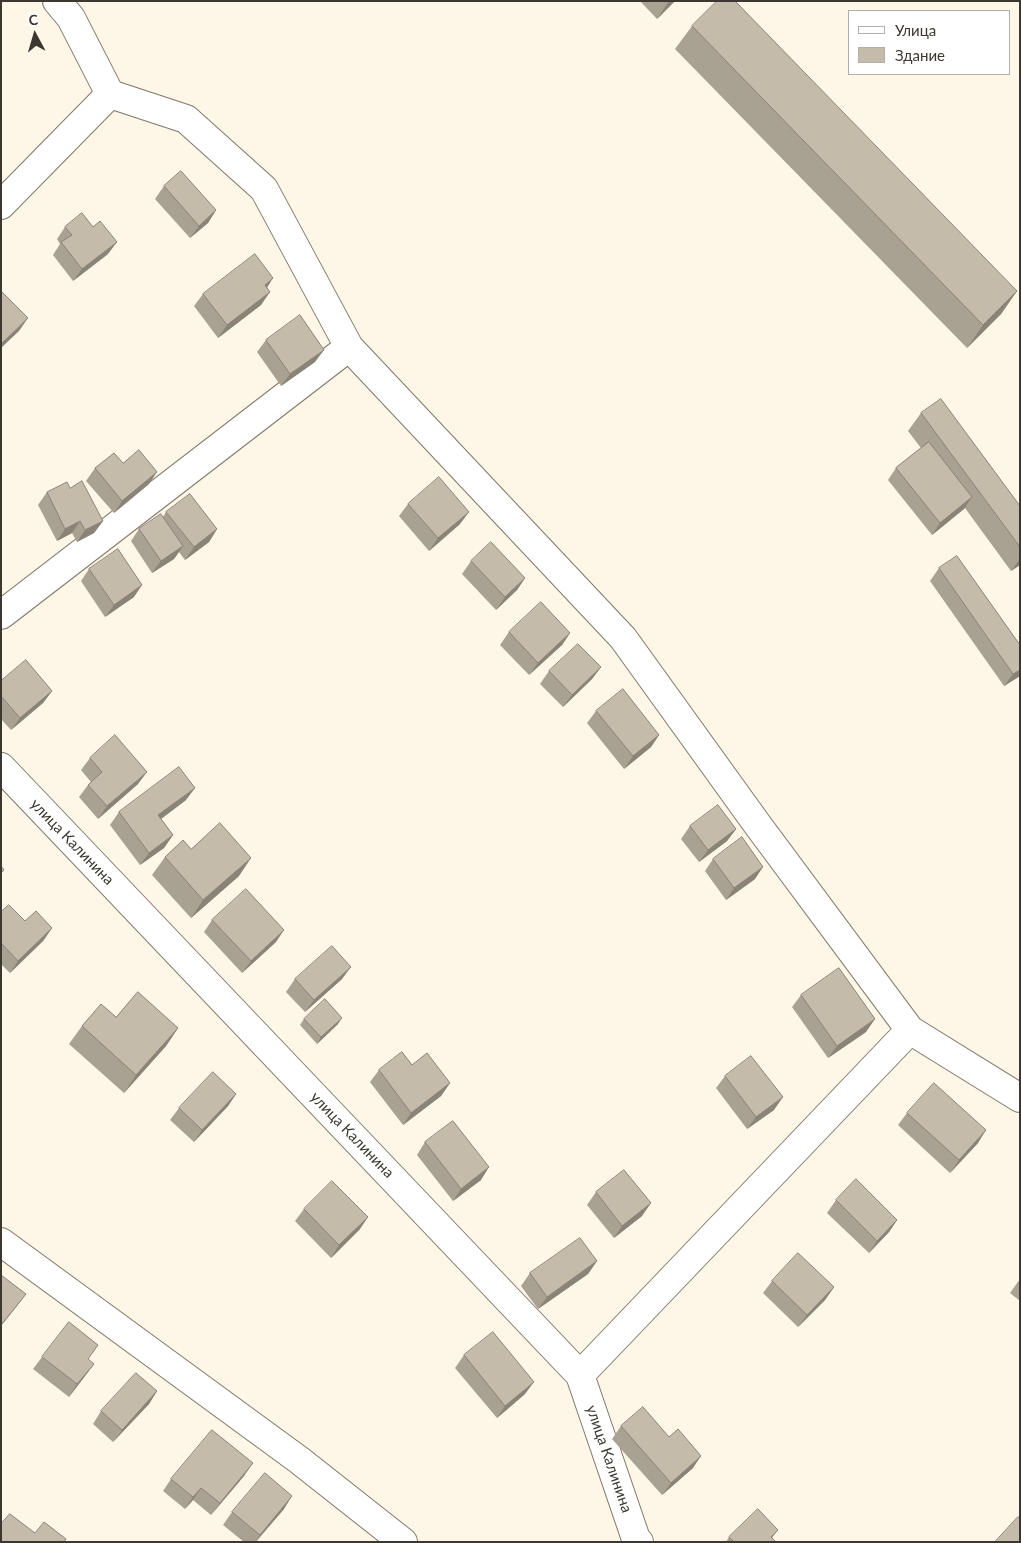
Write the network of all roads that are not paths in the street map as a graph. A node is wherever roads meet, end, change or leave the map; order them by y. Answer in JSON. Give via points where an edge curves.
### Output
{"nodes":[{"id":1,"x":56,"y":1,"type":"edge"},
{"id":2,"x":110,"y":94,"type":"junction"},
{"id":3,"x":1,"y":205,"type":"edge"},
{"id":4,"x":349,"y":347,"type":"junction"},
{"id":5,"x":1,"y":615,"type":"edge"},
{"id":6,"x":1,"y":767,"type":"edge"},
{"id":7,"x":910,"y":1030,"type":"junction"},
{"id":8,"x":1020,"y":1098,"type":"edge"},
{"id":9,"x":1,"y":1242,"type":"edge"},
{"id":10,"x":580,"y":1375,"type":"junction"},
{"id":11,"x":636,"y":1541,"type":"edge"},
{"id":12,"x":403,"y":1542,"type":"edge"}],
"edges":[{"from":1,"to":2,"type":"street","via":[[71,18]]},
{"from":2,"to":3,"type":"street"},
{"from":2,"to":4,"type":"street","via":[[186,119],[264,189]]},
{"from":4,"to":5,"type":"street"},
{"from":4,"to":7,"type":"street","via":[[624,638]]},
{"from":6,"to":10,"type":"street","name":"улица Калинина"},
{"from":7,"to":8,"type":"street"},
{"from":7,"to":10,"type":"street"},
{"from":9,"to":12,"type":"street","via":[[299,1460]]},
{"from":10,"to":11,"type":"street","name":"улица Калинина"}]}
